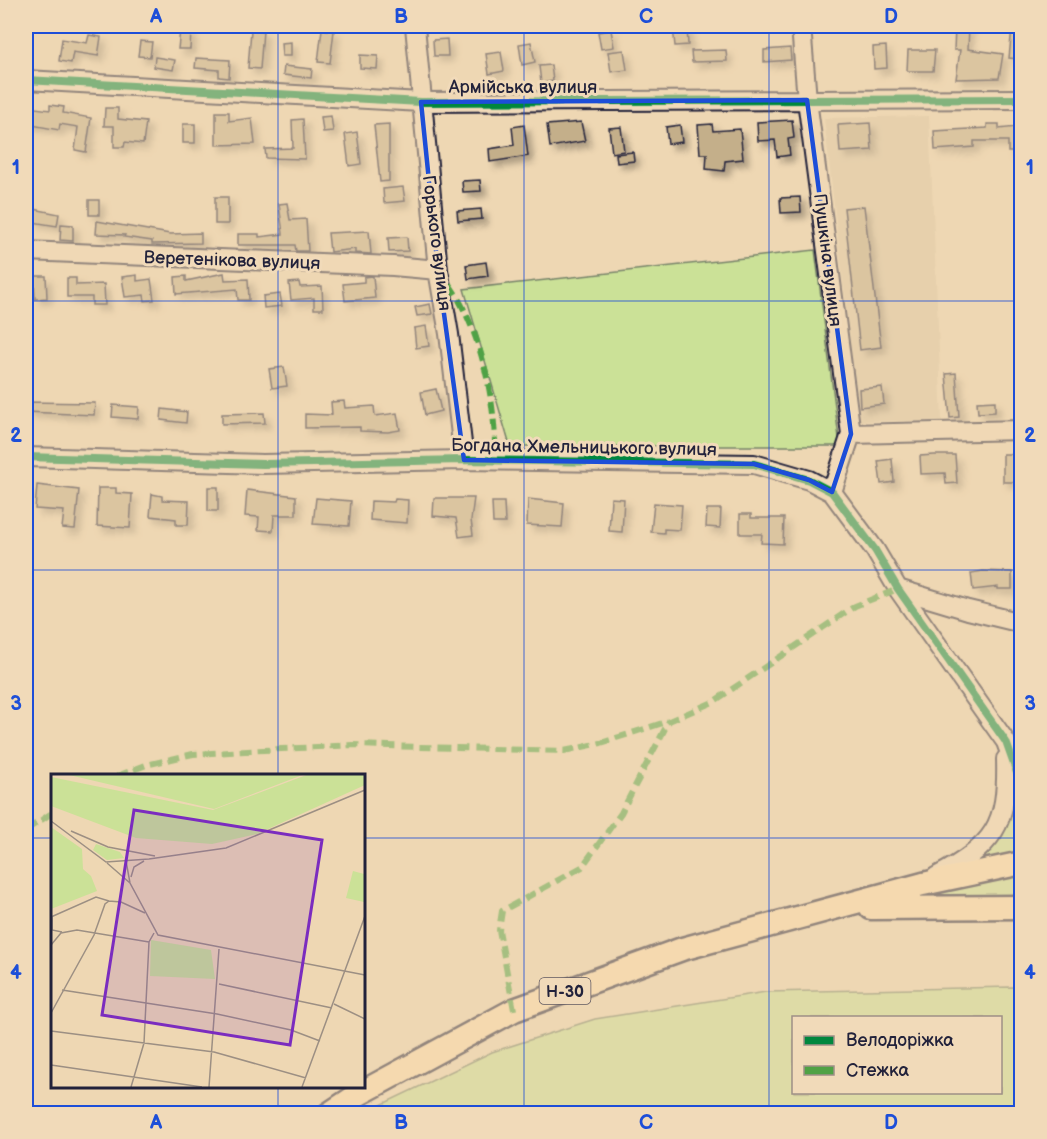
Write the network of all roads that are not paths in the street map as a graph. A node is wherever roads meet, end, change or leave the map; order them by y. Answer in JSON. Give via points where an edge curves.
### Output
{"nodes":[{"id":1,"x":415,"y":26,"type":"edge"},
{"id":2,"x":801,"y":26,"type":"edge"},
{"id":3,"x":26,"y":80,"type":"edge"},
{"id":4,"x":1022,"y":99,"type":"edge"},
{"id":5,"x":807,"y":100,"type":"junction"},
{"id":6,"x":421,"y":102,"type":"junction"},
{"id":7,"x":26,"y":251,"type":"edge"},
{"id":8,"x":438,"y":270,"type":"junction"},
{"id":9,"x":1022,"y":430,"type":"edge"},
{"id":10,"x":850,"y":434,"type":"junction"},
{"id":11,"x":26,"y":457,"type":"edge"},
{"id":12,"x":465,"y":460,"type":"junction"},
{"id":13,"x":832,"y":492,"type":"junction"},
{"id":14,"x":898,"y":589,"type":"junction"},
{"id":15,"x":1022,"y":623,"type":"edge"},
{"id":16,"x":1014,"y":747,"type":"edge"},
{"id":17,"x":1022,"y":787,"type":"edge"},
{"id":18,"x":1022,"y":863,"type":"edge"},
{"id":19,"x":923,"y":884,"type":"junction"},
{"id":20,"x":1022,"y":906,"type":"edge"},
{"id":21,"x":819,"y":912,"type":"junction"},
{"id":22,"x":329,"y":1113,"type":"edge"}],
"edges":[{"from":1,"to":6,"type":"street","name":"Горького вулиця"},
{"from":2,"to":5,"type":"street","name":"Пушкіна вулиця"},
{"from":3,"to":6,"type":"street","name":"Армійська вулиця"},
{"from":4,"to":5,"type":"street","name":"Армійська вулиця"},
{"from":5,"to":6,"type":"street","name":"Армійська вулиця"},
{"from":5,"to":10,"type":"street","name":"Пушкіна вулиця"},
{"from":6,"to":8,"type":"street","name":"Горького вулиця"},
{"from":7,"to":8,"type":"street","name":"Веретенікова вулиця"},
{"from":8,"to":12,"type":"street","name":"Горького вулиця"},
{"from":9,"to":10,"type":"street"},
{"from":10,"to":13,"type":"street","name":"Пушкіна вулиця"},
{"from":11,"to":12,"type":"street","name":"Богдана Хмельницького вулиця","via":[[263,464]]},
{"from":12,"to":13,"type":"street","name":"Богдана Хмельницького вулиця","via":[[754,464],[809,480]]},
{"from":13,"to":14,"type":"street","name":"Богдана Хмельницького вулиця"},
{"from":14,"to":15,"type":"street"},
{"from":14,"to":16,"type":"street","name":"Богдана Хмельницького вулиця"},
{"from":16,"to":17,"type":"street","name":"Богдана Хмельницького вулиця"},
{"from":16,"to":19,"type":"street","via":[[996,828],[965,861]]},
{"from":18,"to":19,"type":"main road","number":"Н-30"},
{"from":19,"to":21,"type":"main road","number":"Н-30"},
{"from":20,"to":21,"type":"main road","number":"Н-30","via":[[902,906]]},
{"from":21,"to":22,"type":"main road","number":"Н-30","via":[[682,949],[514,1010]]}]}
